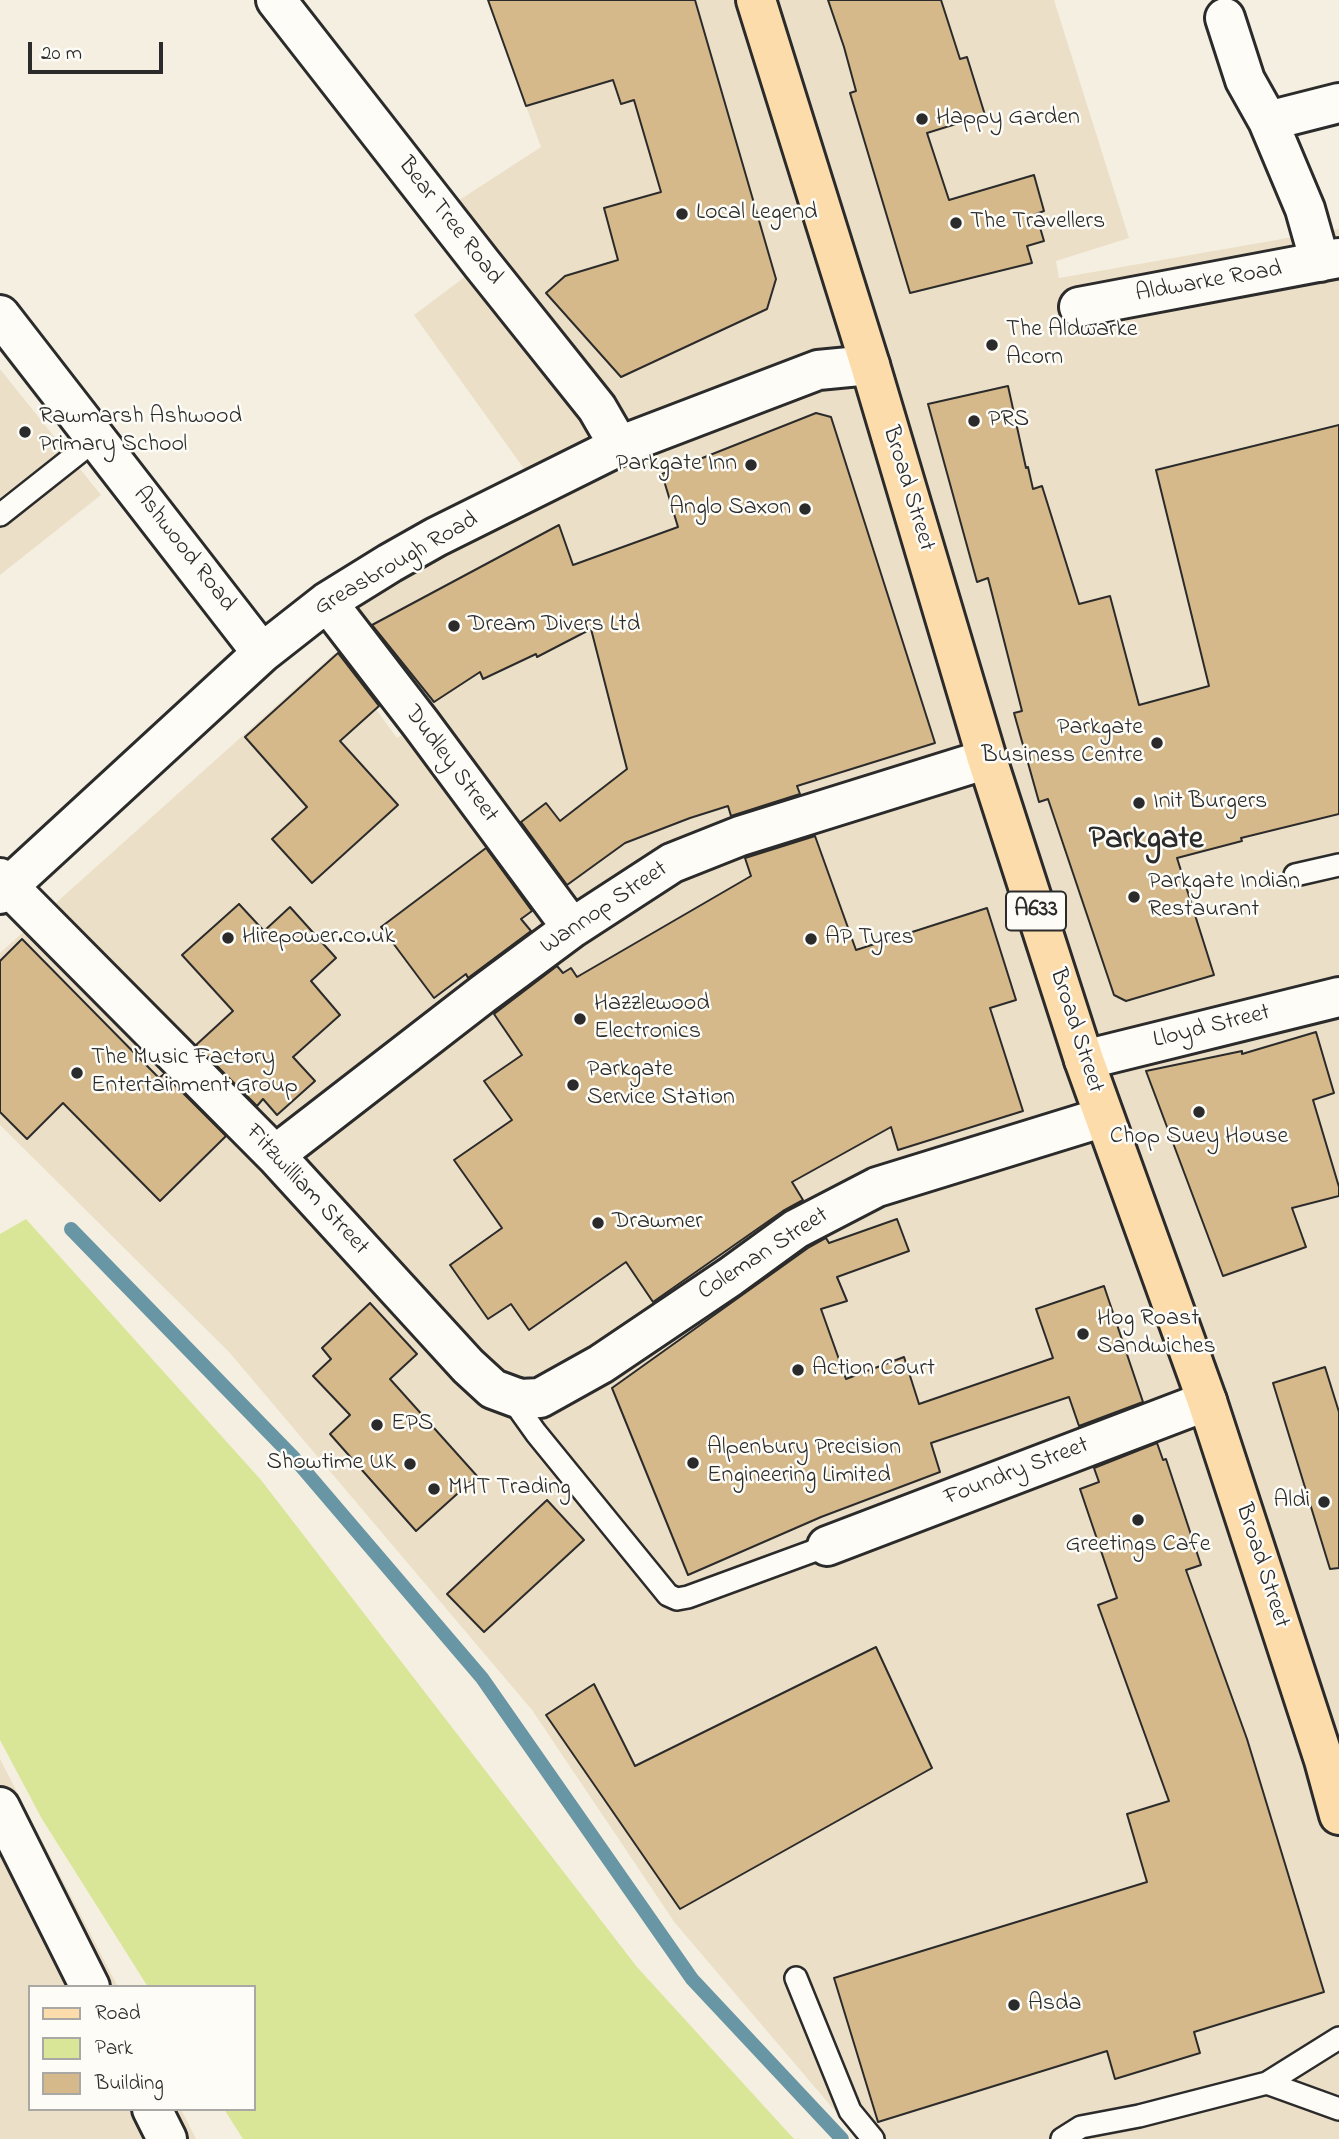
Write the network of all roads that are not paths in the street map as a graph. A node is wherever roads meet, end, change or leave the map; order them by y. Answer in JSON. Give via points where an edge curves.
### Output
{"nodes":[{"id":1,"x":276,"y":0,"type":"edge"},
{"id":2,"x":756,"y":0,"type":"edge"},
{"id":3,"x":1225,"y":18,"type":"dead end"},
{"id":4,"x":1339,"y":103,"type":"edge"},
{"id":5,"x":1268,"y":121,"type":"junction"},
{"id":6,"x":1329,"y":260,"type":"edge"},
{"id":7,"x":1079,"y":307,"type":"dead end"},
{"id":8,"x":0,"y":315,"type":"edge"},
{"id":9,"x":870,"y":365,"type":"junction"},
{"id":10,"x":96,"y":439,"type":"junction"},
{"id":11,"x":620,"y":446,"type":"junction"},
{"id":12,"x":0,"y":515,"type":"edge"},
{"id":13,"x":327,"y":602,"type":"junction"},
{"id":14,"x":262,"y":653,"type":"junction"},
{"id":15,"x":987,"y":759,"type":"junction"},
{"id":16,"x":1339,"y":865,"type":"edge"},
{"id":17,"x":1295,"y":875,"type":"dead end"},
{"id":18,"x":3,"y":886,"type":"edge"},
{"id":19,"x":572,"y":928,"type":"junction"},
{"id":20,"x":1339,"y":997,"type":"edge"},
{"id":21,"x":1084,"y":1060,"type":"junction"},
{"id":22,"x":1104,"y":1116,"type":"junction"},
{"id":23,"x":275,"y":1155,"type":"junction"},
{"id":24,"x":520,"y":1399,"type":"junction"},
{"id":25,"x":1207,"y":1401,"type":"junction"},
{"id":26,"x":827,"y":1546,"type":"joint"},
{"id":27,"x":0,"y":1807,"type":"edge"},
{"id":28,"x":1339,"y":1815,"type":"edge"},
{"id":29,"x":796,"y":1978,"type":"dead end"},
{"id":30,"x":89,"y":1985,"type":"edge"},
{"id":31,"x":1339,"y":2038,"type":"edge"},
{"id":32,"x":1267,"y":2083,"type":"junction"},
{"id":33,"x":1339,"y":2109,"type":"edge"},
{"id":34,"x":153,"y":2111,"type":"edge"},
{"id":35,"x":167,"y":2139,"type":"edge"},
{"id":36,"x":873,"y":2139,"type":"edge"},
{"id":37,"x":1062,"y":2139,"type":"edge"}],
"edges":[{"from":1,"to":11,"type":"street","name":"Bear Tree Road","via":[[597,408]]},
{"from":2,"to":9,"type":"main road","name":"Broad Street","number":"A633"},
{"from":3,"to":5,"type":"street","via":[[1245,80]]},
{"from":4,"to":5,"type":"street"},
{"from":5,"to":6,"type":"street"},
{"from":6,"to":7,"type":"street","name":"Aldwarke Road"},
{"from":8,"to":10,"type":"street","name":"Ashwood Road"},
{"from":9,"to":11,"type":"street","name":"Greasbrough Road","via":[[818,370]]},
{"from":9,"to":15,"type":"main road","name":"Broad Street","number":"A633"},
{"from":10,"to":12,"type":"lane"},
{"from":10,"to":14,"type":"street","name":"Ashwood Road"},
{"from":11,"to":13,"type":"street","name":"Greasbrough Road","via":[[436,537]]},
{"from":13,"to":14,"type":"street","name":"Greasbrough Road"},
{"from":13,"to":19,"type":"street","name":"Dudley Street"},
{"from":14,"to":18,"type":"street","name":"Greasbrough Road"},
{"from":15,"to":19,"type":"street","name":"Wannop Street","via":[[740,836],[672,863]]},
{"from":15,"to":21,"type":"main road","name":"Broad Street","number":"A633"},
{"from":16,"to":17,"type":"lane"},
{"from":18,"to":23,"type":"street","name":"Fitzwilliam Street"},
{"from":19,"to":23,"type":"street","name":"Wannop Street"},
{"from":20,"to":21,"type":"street","name":"Lloyd Street"},
{"from":21,"to":22,"type":"main road","name":"Broad Street","number":"A633"},
{"from":22,"to":24,"type":"street","name":"Coleman Street","via":[[877,1187],[796,1229],[589,1371],[540,1398]]},
{"from":22,"to":25,"type":"main road","name":"Broad Street","number":"A633"},
{"from":23,"to":24,"type":"street","name":"Fitzwilliam Street","via":[[468,1366],[493,1390]]},
{"from":24,"to":26,"type":"lane","via":[[521,1412],[536,1433],[668,1595],[688,1597]]},
{"from":25,"to":26,"type":"street","name":"Foundry Street"},
{"from":25,"to":28,"type":"main road","name":"Broad Street","number":"A633"},
{"from":27,"to":30,"type":"street"},
{"from":29,"to":36,"type":"lane","via":[[850,2111]]},
{"from":31,"to":32,"type":"lane"},
{"from":32,"to":33,"type":"lane"},
{"from":32,"to":37,"type":"lane","via":[[1081,2127]]},
{"from":34,"to":35,"type":"street"}]}
